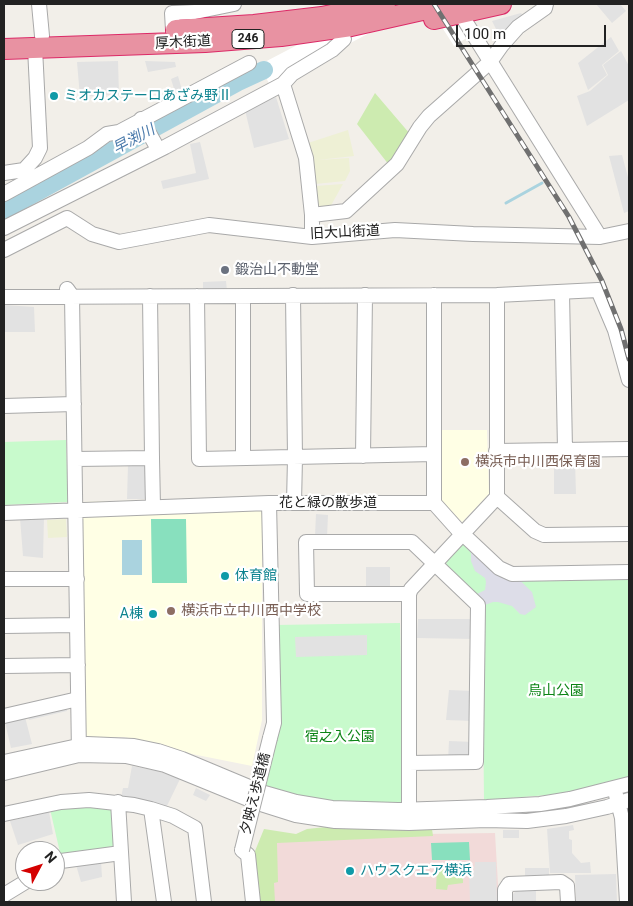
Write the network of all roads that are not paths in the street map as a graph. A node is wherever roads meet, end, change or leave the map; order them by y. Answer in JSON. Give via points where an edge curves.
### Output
{"nodes":[{"id":1,"x":39,"y":4,"type":"edge"},
{"id":2,"x":234,"y":4,"type":"edge"},
{"id":3,"x":323,"y":4,"type":"edge"},
{"id":4,"x":385,"y":4,"type":"edge"},
{"id":5,"x":501,"y":4,"type":"edge"},
{"id":6,"x":546,"y":4,"type":"edge"},
{"id":7,"x":454,"y":8,"type":"edge"},
{"id":8,"x":347,"y":26,"type":"junction"},
{"id":9,"x":200,"y":29,"type":"junction"},
{"id":10,"x":173,"y":30,"type":"junction"},
{"id":11,"x":4,"y":38,"type":"edge"},
{"id":12,"x":38,"y":42,"type":"junction"},
{"id":13,"x":4,"y":49,"type":"edge"},
{"id":14,"x":490,"y":62,"type":"junction"},
{"id":15,"x":249,"y":63,"type":"dead end"},
{"id":16,"x":284,"y":84,"type":"junction"},
{"id":17,"x":142,"y":121,"type":"junction"},
{"id":18,"x":157,"y":148,"type":"junction"},
{"id":19,"x":4,"y":173,"type":"edge"},
{"id":20,"x":4,"y":194,"type":"edge"},
{"id":21,"x":312,"y":215,"type":"junction"},
{"id":22,"x":4,"y":228,"type":"edge"},
{"id":23,"x":629,"y":231,"type":"edge"},
{"id":24,"x":312,"y":237,"type":"junction"},
{"id":25,"x":600,"y":237,"type":"junction"},
{"id":26,"x":4,"y":250,"type":"edge"},
{"id":27,"x":4,"y":287,"type":"edge"},
{"id":28,"x":562,"y":292,"type":"junction"},
{"id":29,"x":293,"y":295,"type":"junction"},
{"id":30,"x":365,"y":295,"type":"junction"},
{"id":31,"x":434,"y":295,"type":"junction"},
{"id":32,"x":497,"y":295,"type":"junction"},
{"id":33,"x":72,"y":296,"type":"junction"},
{"id":34,"x":150,"y":296,"type":"junction"},
{"id":35,"x":197,"y":296,"type":"junction"},
{"id":36,"x":243,"y":296,"type":"junction"},
{"id":37,"x":4,"y":297,"type":"edge"},
{"id":38,"x":629,"y":380,"type":"edge"},
{"id":39,"x":74,"y":404,"type":"junction"},
{"id":40,"x":4,"y":406,"type":"edge"},
{"id":41,"x":629,"y":449,"type":"edge"},
{"id":42,"x":565,"y":450,"type":"junction"},
{"id":43,"x":496,"y":451,"type":"junction"},
{"id":44,"x":434,"y":454,"type":"junction"},
{"id":45,"x":363,"y":456,"type":"junction"},
{"id":46,"x":75,"y":458,"type":"junction"},
{"id":47,"x":152,"y":458,"type":"junction"},
{"id":48,"x":243,"y":458,"type":"junction"},
{"id":49,"x":295,"y":460,"type":"junction"},
{"id":50,"x":497,"y":497,"type":"junction"},
{"id":51,"x":294,"y":503,"type":"junction"},
{"id":52,"x":434,"y":503,"type":"junction"},
{"id":53,"x":269,"y":504,"type":"junction"},
{"id":54,"x":153,"y":507,"type":"junction"},
{"id":55,"x":76,"y":509,"type":"junction"},
{"id":56,"x":4,"y":513,"type":"edge"},
{"id":57,"x":629,"y":534,"type":"edge"},
{"id":58,"x":436,"y":563,"type":"junction"},
{"id":59,"x":629,"y":572,"type":"edge"},
{"id":60,"x":4,"y":580,"type":"edge"},
{"id":61,"x":77,"y":580,"type":"junction"},
{"id":62,"x":409,"y":594,"type":"junction"},
{"id":63,"x":77,"y":625,"type":"junction"},
{"id":64,"x":4,"y":626,"type":"edge"},
{"id":65,"x":78,"y":665,"type":"junction"},
{"id":66,"x":4,"y":666,"type":"edge"},
{"id":67,"x":78,"y":699,"type":"junction"},
{"id":68,"x":4,"y":716,"type":"edge"},
{"id":69,"x":270,"y":738,"type":"joint"},
{"id":70,"x":79,"y":750,"type":"junction"},
{"id":71,"x":4,"y":762,"type":"edge"},
{"id":72,"x":409,"y":763,"type":"junction"},
{"id":73,"x":4,"y":774,"type":"edge"},
{"id":74,"x":629,"y":785,"type":"edge"},
{"id":75,"x":615,"y":789,"type":"junction"},
{"id":76,"x":118,"y":802,"type":"junction"},
{"id":77,"x":624,"y":802,"type":"edge"},
{"id":78,"x":150,"y":809,"type":"junction"},
{"id":79,"x":4,"y":814,"type":"edge"},
{"id":80,"x":409,"y":816,"type":"junction"},
{"id":81,"x":121,"y":853,"type":"junction"},
{"id":82,"x":65,"y":860,"type":"edge"},
{"id":83,"x":15,"y":888,"type":"edge"},
{"id":84,"x":4,"y":895,"type":"edge"},
{"id":85,"x":124,"y":902,"type":"edge"},
{"id":86,"x":164,"y":902,"type":"edge"},
{"id":87,"x":204,"y":902,"type":"edge"},
{"id":88,"x":254,"y":902,"type":"edge"},
{"id":89,"x":505,"y":902,"type":"edge"},
{"id":90,"x":568,"y":902,"type":"edge"},
{"id":91,"x":627,"y":902,"type":"edge"}],
"edges":[{"from":1,"to":12,"type":"street"},
{"from":2,"to":10,"type":"street","via":[[194,12],[172,12]]},
{"from":3,"to":9,"type":"highway","number":"246"},
{"from":4,"to":8,"type":"highway","name":"厚木街道","number":"246"},
{"from":5,"to":7,"type":"highway","number":"246"},
{"from":6,"to":14,"type":"street","via":[[518,27]]},
{"from":7,"to":8,"type":"highway","name":"厚木街道","number":"246"},
{"from":7,"to":14,"type":"street"},
{"from":8,"to":9,"type":"highway","name":"厚木街道","number":"246","via":[[322,17]]},
{"from":8,"to":12,"type":"highway","name":"厚木街道","number":"246","via":[[206,42],[145,45]]},
{"from":8,"to":16,"type":"street","via":[[332,50],[292,74]]},
{"from":9,"to":10,"type":"highway","name":"厚木街道","number":"246"},
{"from":10,"to":12,"type":"highway","name":"厚木街道","number":"246"},
{"from":11,"to":12,"type":"highway","name":"厚木街道","number":"246"},
{"from":12,"to":13,"type":"highway","name":"厚木街道","number":"246"},
{"from":12,"to":19,"type":"street","via":[[40,148],[24,170]]},
{"from":14,"to":21,"type":"street","via":[[429,116],[397,164],[346,211]]},
{"from":14,"to":25,"type":"street"},
{"from":15,"to":17,"type":"street"},
{"from":16,"to":18,"type":"street"},
{"from":16,"to":21,"type":"street","via":[[306,158]]},
{"from":17,"to":18,"type":"street"},
{"from":17,"to":20,"type":"street","via":[[108,134]]},
{"from":18,"to":22,"type":"street"},
{"from":21,"to":24,"type":"street"},
{"from":23,"to":25,"type":"street","name":"旧大山街道"},
{"from":24,"to":25,"type":"street","name":"旧大山街道","via":[[395,230]]},
{"from":24,"to":26,"type":"street","name":"旧大山街道","via":[[209,225],[119,242],[92,234],[67,218]]},
{"from":27,"to":33,"type":"street","via":[[68,289]]},
{"from":28,"to":32,"type":"street"},
{"from":28,"to":38,"type":"street","via":[[598,290],[615,330]]},
{"from":28,"to":42,"type":"street"},
{"from":29,"to":30,"type":"street"},
{"from":29,"to":36,"type":"street"},
{"from":29,"to":49,"type":"street"},
{"from":30,"to":31,"type":"street"},
{"from":30,"to":45,"type":"street"},
{"from":31,"to":32,"type":"street"},
{"from":31,"to":44,"type":"street"},
{"from":32,"to":43,"type":"street"},
{"from":33,"to":34,"type":"street"},
{"from":33,"to":37,"type":"street"},
{"from":33,"to":39,"type":"street"},
{"from":34,"to":35,"type":"street"},
{"from":34,"to":47,"type":"street"},
{"from":35,"to":36,"type":"street"},
{"from":35,"to":48,"type":"street","via":[[199,459]]},
{"from":36,"to":48,"type":"street"},
{"from":39,"to":40,"type":"street"},
{"from":39,"to":46,"type":"street"},
{"from":41,"to":42,"type":"street"},
{"from":42,"to":43,"type":"street"},
{"from":43,"to":50,"type":"street"},
{"from":44,"to":45,"type":"street"},
{"from":44,"to":52,"type":"street"},
{"from":45,"to":49,"type":"street"},
{"from":46,"to":47,"type":"street"},
{"from":46,"to":55,"type":"street"},
{"from":47,"to":54,"type":"street"},
{"from":48,"to":49,"type":"street"},
{"from":49,"to":51,"type":"street"},
{"from":50,"to":57,"type":"street","via":[[544,535]]},
{"from":50,"to":58,"type":"street"},
{"from":51,"to":52,"type":"street","name":"花と緑の散歩道"},
{"from":51,"to":53,"type":"street","name":"花と緑の散歩道"},
{"from":52,"to":59,"type":"street","via":[[499,568],[512,574]]},
{"from":53,"to":54,"type":"street"},
{"from":53,"to":69,"type":"street","name":"花と緑の散歩道","via":[[274,723]]},
{"from":54,"to":55,"type":"street"},
{"from":55,"to":56,"type":"street"},
{"from":55,"to":61,"type":"street"},
{"from":58,"to":62,"type":"street"},
{"from":58,"to":62,"type":"street","via":[[412,542],[306,542],[307,594]]},
{"from":58,"to":72,"type":"street","via":[[478,605],[476,762]]},
{"from":60,"to":61,"type":"street"},
{"from":61,"to":63,"type":"street"},
{"from":62,"to":72,"type":"street"},
{"from":63,"to":64,"type":"street"},
{"from":63,"to":65,"type":"street"},
{"from":65,"to":66,"type":"street"},
{"from":65,"to":67,"type":"street"},
{"from":67,"to":68,"type":"street"},
{"from":67,"to":70,"type":"street"},
{"from":69,"to":88,"type":"street","name":"夕映え歩道橋","bridge":true,"via":[[242,850],[248,855]]},
{"from":70,"to":71,"type":"street"},
{"from":70,"to":73,"type":"street"},
{"from":70,"to":80,"type":"street","via":[[146,760],[296,815],[335,821]]},
{"from":72,"to":80,"type":"street"},
{"from":74,"to":75,"type":"street"},
{"from":75,"to":77,"type":"street"},
{"from":75,"to":80,"type":"street","via":[[540,804]]},
{"from":76,"to":78,"type":"street"},
{"from":76,"to":79,"type":"street","via":[[61,802]]},
{"from":76,"to":81,"type":"street"},
{"from":77,"to":80,"type":"street","via":[[566,816],[527,821]]},
{"from":77,"to":91,"type":"street"},
{"from":78,"to":86,"type":"street"},
{"from":78,"to":87,"type":"street","via":[[195,828]]},
{"from":81,"to":82,"type":"street"},
{"from":81,"to":85,"type":"street"},
{"from":83,"to":84,"type":"street"},
{"from":89,"to":90,"type":"street","via":[[505,890],[509,884],[561,882],[566,883]]}]}
